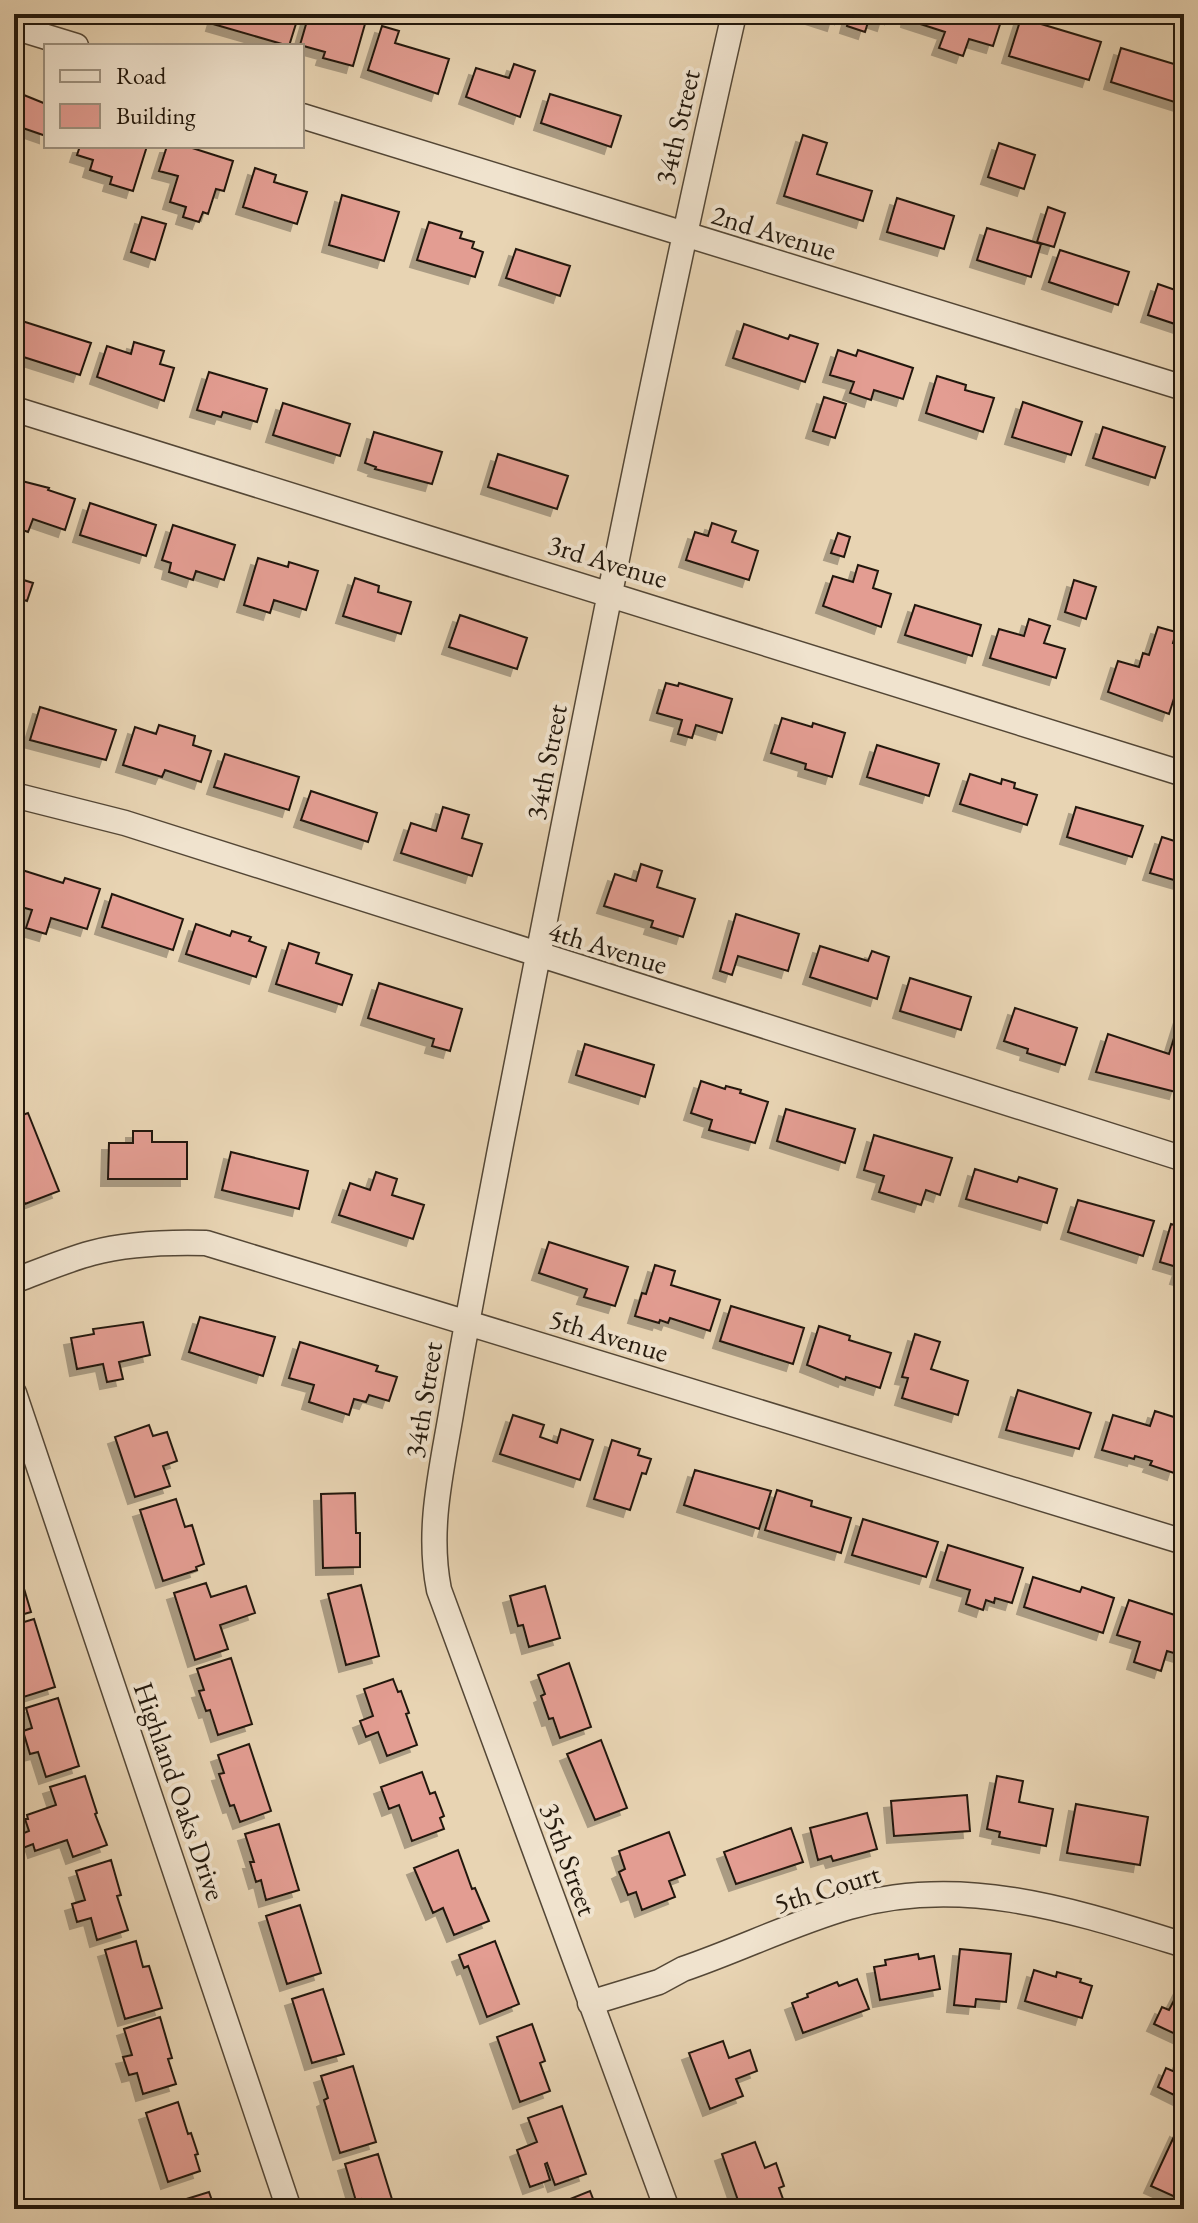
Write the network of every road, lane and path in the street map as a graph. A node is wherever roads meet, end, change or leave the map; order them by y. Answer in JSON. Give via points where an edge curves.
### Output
{"nodes":[{"id":1,"x":734,"y":14,"type":"edge"},
{"id":2,"x":14,"y":27,"type":"edge"},
{"id":3,"x":69,"y":44,"type":"edge"},
{"id":4,"x":304,"y":117,"type":"edge"},
{"id":5,"x":683,"y":235,"type":"junction"},
{"id":6,"x":1184,"y":388,"type":"edge"},
{"id":7,"x":14,"y":409,"type":"edge"},
{"id":8,"x":610,"y":593,"type":"junction"},
{"id":9,"x":1184,"y":774,"type":"edge"},
{"id":10,"x":14,"y":795,"type":"edge"},
{"id":11,"x":538,"y":956,"type":"junction"},
{"id":12,"x":1184,"y":1159,"type":"edge"},
{"id":13,"x":14,"y":1281,"type":"edge"},
{"id":14,"x":466,"y":1323,"type":"junction"},
{"id":15,"x":14,"y":1393,"type":"edge"},
{"id":16,"x":433,"y":1526,"type":"joint"},
{"id":17,"x":1184,"y":1542,"type":"edge"},
{"id":18,"x":1184,"y":1945,"type":"edge"},
{"id":19,"x":590,"y":2003,"type":"junction"},
{"id":20,"x":289,"y":2209,"type":"edge"},
{"id":21,"x":667,"y":2209,"type":"edge"}],
"edges":[{"from":1,"to":5,"type":"street","name":"34th Street"},
{"from":2,"to":3,"type":"street"},
{"from":4,"to":5,"type":"street","name":"2nd Avenue"},
{"from":5,"to":6,"type":"street","name":"2nd Avenue"},
{"from":5,"to":8,"type":"street","name":"34th Street"},
{"from":7,"to":8,"type":"street","name":"3rd Avenue"},
{"from":8,"to":9,"type":"street","name":"3rd Avenue"},
{"from":8,"to":11,"type":"street","name":"34th Street"},
{"from":10,"to":11,"type":"street","name":"4th Avenue","via":[[125,823]]},
{"from":11,"to":12,"type":"street","name":"4th Avenue"},
{"from":11,"to":14,"type":"street","name":"34th Street"},
{"from":13,"to":14,"type":"street","name":"5th Avenue","via":[[117,1247],[206,1243]]},
{"from":14,"to":16,"type":"street","name":"34th Street"},
{"from":14,"to":17,"type":"street","name":"5th Avenue"},
{"from":15,"to":20,"type":"street","name":"Highland Oaks Drive"},
{"from":16,"to":19,"type":"street","name":"35th Street","via":[[439,1590]]},
{"from":18,"to":19,"type":"street","name":"5th Court","via":[[1008,1898],[907,1895],[849,1907],[659,1982]]},
{"from":19,"to":21,"type":"street","name":"35th Street"}]}
